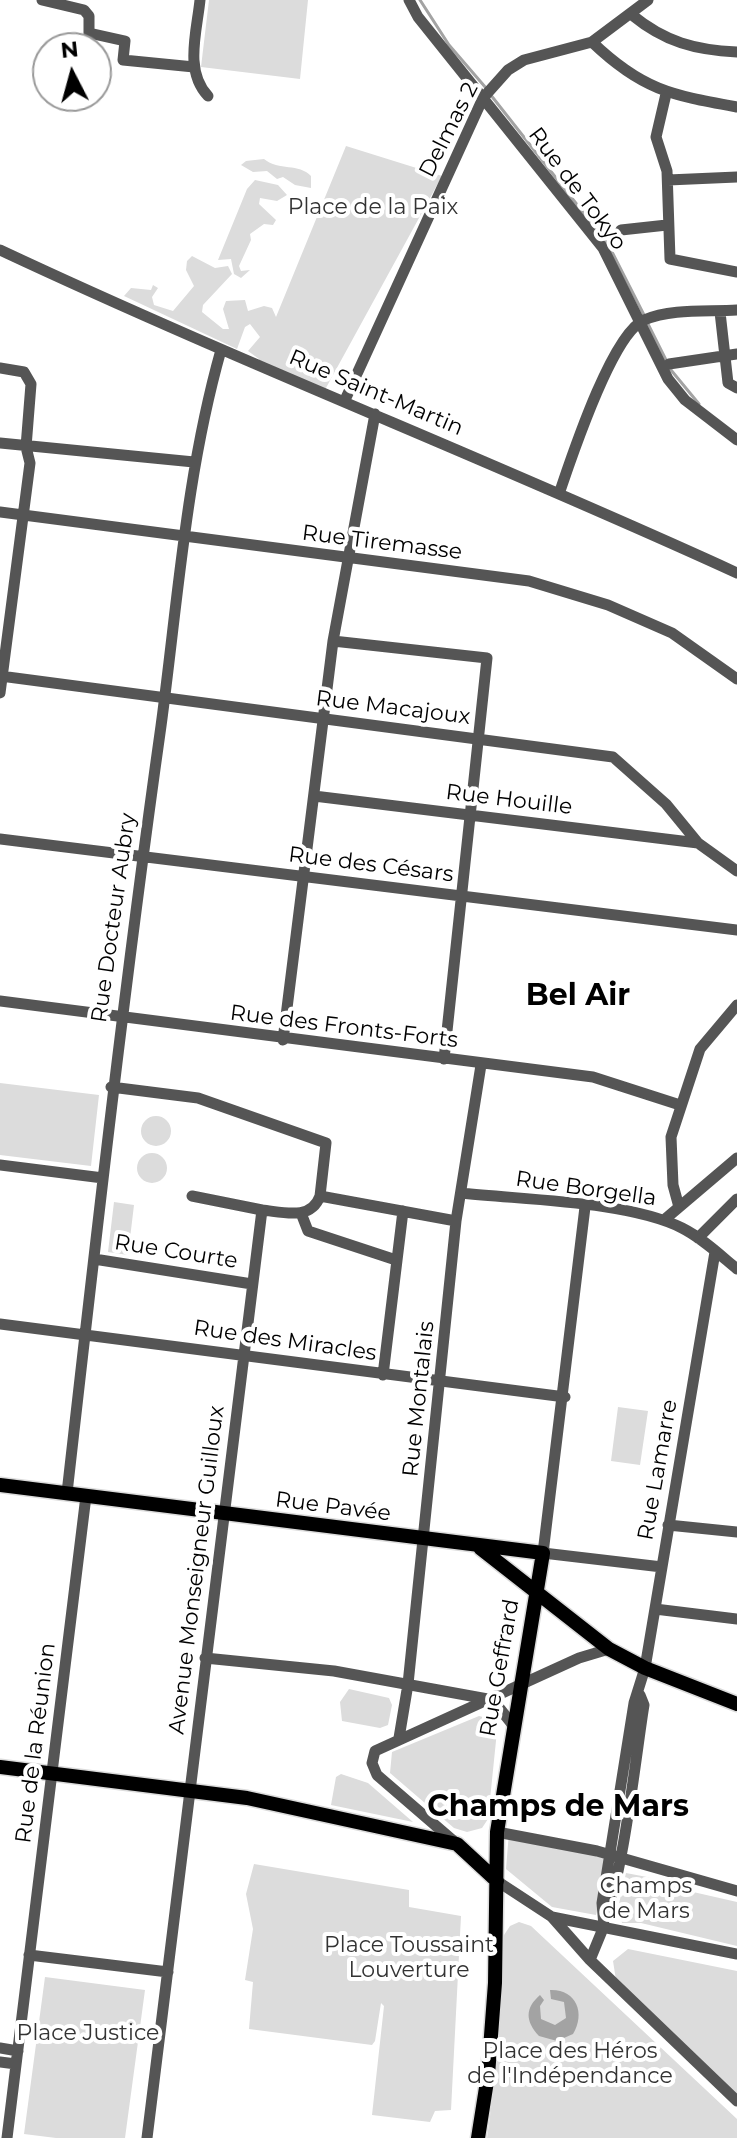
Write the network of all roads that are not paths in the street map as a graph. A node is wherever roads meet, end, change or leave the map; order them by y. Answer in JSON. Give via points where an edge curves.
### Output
{"nodes":[{"id":1,"x":42,"y":0,"type":"edge"},
{"id":2,"x":200,"y":0,"type":"edge"},
{"id":3,"x":409,"y":0,"type":"edge"},
{"id":4,"x":648,"y":0,"type":"edge"},
{"id":5,"x":632,"y":15,"type":"junction"},
{"id":6,"x":592,"y":42,"type":"junction"},
{"id":7,"x":737,"y":52,"type":"edge"},
{"id":8,"x":194,"y":67,"type":"junction"},
{"id":9,"x":666,"y":94,"type":"junction"},
{"id":10,"x":208,"y":96,"type":"dead end"},
{"id":11,"x":483,"y":98,"type":"junction"},
{"id":12,"x":737,"y":107,"type":"edge"},
{"id":13,"x":737,"y":177,"type":"edge"},
{"id":14,"x":668,"y":180,"type":"junction"},
{"id":15,"x":667,"y":225,"type":"junction"},
{"id":16,"x":621,"y":230,"type":"dead end"},
{"id":17,"x":0,"y":250,"type":"edge"},
{"id":18,"x":737,"y":272,"type":"edge"},
{"id":19,"x":737,"y":310,"type":"edge"},
{"id":20,"x":720,"y":312,"type":"junction"},
{"id":21,"x":643,"y":320,"type":"junction"},
{"id":22,"x":221,"y":350,"type":"junction"},
{"id":23,"x":731,"y":355,"type":"edge"},
{"id":24,"x":669,"y":364,"type":"dead end"},
{"id":25,"x":0,"y":368,"type":"edge"},
{"id":26,"x":737,"y":388,"type":"edge"},
{"id":27,"x":345,"y":400,"type":"junction"},
{"id":28,"x":375,"y":414,"type":"junction"},
{"id":29,"x":737,"y":440,"type":"edge"},
{"id":30,"x":0,"y":443,"type":"edge"},
{"id":31,"x":26,"y":447,"type":"junction"},
{"id":32,"x":194,"y":462,"type":"junction"},
{"id":33,"x":560,"y":491,"type":"junction"},
{"id":34,"x":0,"y":512,"type":"edge"},
{"id":35,"x":23,"y":515,"type":"junction"},
{"id":36,"x":182,"y":538,"type":"junction"},
{"id":37,"x":351,"y":558,"type":"junction"},
{"id":38,"x":737,"y":573,"type":"edge"},
{"id":39,"x":333,"y":641,"type":"junction"},
{"id":40,"x":1,"y":676,"type":"edge"},
{"id":41,"x":737,"y":679,"type":"edge"},
{"id":42,"x":0,"y":693,"type":"edge"},
{"id":43,"x":164,"y":700,"type":"junction"},
{"id":44,"x":323,"y":719,"type":"junction"},
{"id":45,"x":479,"y":739,"type":"junction"},
{"id":46,"x":314,"y":796,"type":"junction"},
{"id":47,"x":470,"y":816,"type":"junction"},
{"id":48,"x":0,"y":839,"type":"edge"},
{"id":49,"x":698,"y":843,"type":"junction"},
{"id":50,"x":142,"y":857,"type":"junction"},
{"id":51,"x":737,"y":871,"type":"edge"},
{"id":52,"x":303,"y":877,"type":"junction"},
{"id":53,"x":462,"y":897,"type":"junction"},
{"id":54,"x":737,"y":930,"type":"edge"},
{"id":55,"x":0,"y":1001,"type":"edge"},
{"id":56,"x":737,"y":1005,"type":"edge"},
{"id":57,"x":121,"y":1018,"type":"junction"},
{"id":58,"x":283,"y":1040,"type":"junction"},
{"id":59,"x":444,"y":1059,"type":"junction"},
{"id":60,"x":481,"y":1065,"type":"junction"},
{"id":61,"x":111,"y":1087,"type":"junction"},
{"id":62,"x":680,"y":1105,"type":"junction"},
{"id":63,"x":737,"y":1158,"type":"edge"},
{"id":64,"x":0,"y":1165,"type":"edge"},
{"id":65,"x":103,"y":1178,"type":"junction"},
{"id":66,"x":462,"y":1193,"type":"junction"},
{"id":67,"x":192,"y":1196,"type":"dead end"},
{"id":68,"x":320,"y":1196,"type":"junction"},
{"id":69,"x":737,"y":1199,"type":"edge"},
{"id":70,"x":585,"y":1207,"type":"junction"},
{"id":71,"x":679,"y":1207,"type":"junction"},
{"id":72,"x":262,"y":1210,"type":"junction"},
{"id":73,"x":403,"y":1211,"type":"junction"},
{"id":74,"x":301,"y":1213,"type":"junction"},
{"id":75,"x":664,"y":1220,"type":"junction"},
{"id":76,"x":456,"y":1221,"type":"junction"},
{"id":77,"x":698,"y":1238,"type":"junction"},
{"id":78,"x":715,"y":1252,"type":"junction"},
{"id":79,"x":94,"y":1259,"type":"junction"},
{"id":80,"x":396,"y":1260,"type":"junction"},
{"id":81,"x":737,"y":1269,"type":"edge"},
{"id":82,"x":252,"y":1284,"type":"junction"},
{"id":83,"x":0,"y":1324,"type":"edge"},
{"id":84,"x":85,"y":1335,"type":"junction"},
{"id":85,"x":245,"y":1353,"type":"junction"},
{"id":86,"x":383,"y":1375,"type":"junction"},
{"id":87,"x":442,"y":1382,"type":"junction"},
{"id":88,"x":565,"y":1397,"type":"junction"},
{"id":89,"x":0,"y":1485,"type":"edge"},
{"id":90,"x":67,"y":1493,"type":"junction"},
{"id":91,"x":86,"y":1496,"type":"junction"},
{"id":92,"x":224,"y":1515,"type":"junction"},
{"id":93,"x":668,"y":1525,"type":"junction"},
{"id":94,"x":737,"y":1532,"type":"edge"},
{"id":95,"x":423,"y":1540,"type":"junction"},
{"id":96,"x":479,"y":1547,"type":"junction"},
{"id":97,"x":543,"y":1553,"type":"junction"},
{"id":98,"x":662,"y":1567,"type":"junction"},
{"id":99,"x":535,"y":1593,"type":"junction"},
{"id":100,"x":655,"y":1609,"type":"junction"},
{"id":101,"x":737,"y":1619,"type":"edge"},
{"id":102,"x":609,"y":1649,"type":"junction"},
{"id":103,"x":205,"y":1658,"type":"junction"},
{"id":104,"x":645,"y":1668,"type":"junction"},
{"id":105,"x":408,"y":1684,"type":"junction"},
{"id":106,"x":518,"y":1688,"type":"junction"},
{"id":107,"x":493,"y":1700,"type":"junction"},
{"id":108,"x":737,"y":1704,"type":"edge"},
{"id":109,"x":512,"y":1724,"type":"junction"},
{"id":110,"x":399,"y":1738,"type":"junction"},
{"id":111,"x":0,"y":1767,"type":"edge"},
{"id":112,"x":52,"y":1774,"type":"junction"},
{"id":113,"x":190,"y":1789,"type":"junction"},
{"id":114,"x":497,"y":1832,"type":"junction"},
{"id":115,"x":457,"y":1844,"type":"junction"},
{"id":116,"x":614,"y":1858,"type":"junction"},
{"id":117,"x":497,"y":1881,"type":"junction"},
{"id":118,"x":737,"y":1891,"type":"edge"},
{"id":119,"x":552,"y":1917,"type":"junction"},
{"id":120,"x":604,"y":1926,"type":"junction"},
{"id":121,"x":737,"y":1954,"type":"edge"},
{"id":122,"x":29,"y":1955,"type":"junction"},
{"id":123,"x":590,"y":1960,"type":"junction"},
{"id":124,"x":168,"y":1972,"type":"junction"},
{"id":125,"x":0,"y":2048,"type":"edge"},
{"id":126,"x":18,"y":2051,"type":"junction"},
{"id":127,"x":0,"y":2062,"type":"edge"},
{"id":128,"x":16,"y":2064,"type":"junction"},
{"id":129,"x":737,"y":2101,"type":"edge"},
{"id":130,"x":7,"y":2138,"type":"edge"},
{"id":131,"x":147,"y":2138,"type":"edge"},
{"id":132,"x":478,"y":2138,"type":"edge"}],
"edges":[{"from":1,"to":8,"type":"street","via":[[84,10],[89,33],[125,41],[123,60]]},
{"from":2,"to":8,"type":"street"},
{"from":3,"to":11,"type":"street","name":"Rue de Tokyo"},
{"from":4,"to":5,"type":"street","name":"Delmas 2"},
{"from":5,"to":6,"type":"street","name":"Delmas 2"},
{"from":5,"to":7,"type":"street","via":[[686,47]]},
{"from":6,"to":9,"type":"street","via":[[614,63]]},
{"from":6,"to":11,"type":"street","name":"Delmas 2","via":[[539,53],[508,70]]},
{"from":8,"to":10,"type":"street","via":[[198,86]]},
{"from":9,"to":12,"type":"street"},
{"from":9,"to":14,"type":"street","via":[[656,137]]},
{"from":11,"to":21,"type":"street","name":"Rue de Tokyo","via":[[603,248]]},
{"from":11,"to":27,"type":"street","name":"Delmas 2"},
{"from":13,"to":14,"type":"street"},
{"from":14,"to":15,"type":"street"},
{"from":15,"to":16,"type":"street"},
{"from":15,"to":18,"type":"street","via":[[670,259]]},
{"from":17,"to":22,"type":"street","name":"Rue Saint-Martin"},
{"from":19,"to":20,"type":"street"},
{"from":20,"to":21,"type":"street"},
{"from":20,"to":23,"type":"street"},
{"from":21,"to":29,"type":"street","name":"Rue de Tokyo","via":[[668,379],[685,400]]},
{"from":21,"to":33,"type":"street","via":[[600,379]]},
{"from":22,"to":27,"type":"street","name":"Rue Saint-Martin"},
{"from":22,"to":32,"type":"street","name":"Rue Docteur Aubry"},
{"from":23,"to":24,"type":"street"},
{"from":23,"to":26,"type":"street","via":[[728,383]]},
{"from":25,"to":31,"type":"street","via":[[29,377]]},
{"from":27,"to":28,"type":"street","name":"Rue Saint-Martin"},
{"from":28,"to":33,"type":"street","name":"Rue Saint-Martin"},
{"from":28,"to":37,"type":"street"},
{"from":30,"to":31,"type":"street"},
{"from":31,"to":32,"type":"street","via":[[71,447]]},
{"from":31,"to":35,"type":"street","via":[[30,463]]},
{"from":32,"to":36,"type":"street","name":"Rue Docteur Aubry"},
{"from":33,"to":38,"type":"street","name":"Rue Saint-Martin"},
{"from":34,"to":35,"type":"street","name":"Rue Tiremasse"},
{"from":35,"to":36,"type":"street","name":"Rue Tiremasse"},
{"from":35,"to":40,"type":"street"},
{"from":36,"to":37,"type":"street","name":"Rue Tiremasse"},
{"from":36,"to":43,"type":"street","name":"Rue Docteur Aubry"},
{"from":37,"to":39,"type":"street"},
{"from":37,"to":41,"type":"street","name":"Rue Tiremasse","via":[[529,581],[595,601],[672,633]]},
{"from":39,"to":44,"type":"street"},
{"from":39,"to":45,"type":"street","via":[[487,658]]},
{"from":40,"to":42,"type":"street"},
{"from":40,"to":43,"type":"street","name":"Rue Macajoux"},
{"from":43,"to":44,"type":"street","name":"Rue Macajoux"},
{"from":43,"to":50,"type":"street","name":"Rue Docteur Aubry"},
{"from":44,"to":45,"type":"street","name":"Rue Macajoux"},
{"from":44,"to":46,"type":"street"},
{"from":45,"to":47,"type":"street"},
{"from":45,"to":49,"type":"street","name":"Rue Macajoux","via":[[613,757],[666,804]]},
{"from":46,"to":47,"type":"street","name":"Rue Houille"},
{"from":46,"to":52,"type":"street"},
{"from":47,"to":49,"type":"street","name":"Rue Houille"},
{"from":47,"to":53,"type":"street"},
{"from":48,"to":50,"type":"street","name":"Rue des Césars"},
{"from":49,"to":51,"type":"street","name":"Rue Macajoux"},
{"from":50,"to":52,"type":"street","name":"Rue des Césars"},
{"from":50,"to":57,"type":"street","name":"Rue Docteur Aubry"},
{"from":52,"to":53,"type":"street","name":"Rue des Césars"},
{"from":52,"to":58,"type":"street"},
{"from":53,"to":54,"type":"street","name":"Rue des Césars"},
{"from":53,"to":59,"type":"street"},
{"from":55,"to":57,"type":"street","name":"Rue des Fronts-Forts"},
{"from":56,"to":62,"type":"street","via":[[706,1039]]},
{"from":57,"to":58,"type":"street","name":"Rue des Fronts-Forts"},
{"from":57,"to":61,"type":"street","name":"Rue Docteur Aubry"},
{"from":58,"to":59,"type":"street","name":"Rue des Fronts-Forts"},
{"from":59,"to":60,"type":"street","name":"Rue des Fronts-Forts"},
{"from":60,"to":62,"type":"street","name":"Rue des Fronts-Forts","via":[[593,1077]]},
{"from":60,"to":66,"type":"street","name":"Rue Montalais"},
{"from":61,"to":65,"type":"street","name":"Rue Docteur Aubry"},
{"from":61,"to":68,"type":"street","via":[[198,1098],[326,1143]]},
{"from":62,"to":71,"type":"street","via":[[671,1137]]},
{"from":63,"to":71,"type":"street"},
{"from":64,"to":65,"type":"street"},
{"from":65,"to":79,"type":"street","name":"Rue Docteur Aubry"},
{"from":66,"to":70,"type":"street","name":"Rue Borgella"},
{"from":66,"to":76,"type":"street","name":"Rue Montalais"},
{"from":67,"to":72,"type":"street"},
{"from":68,"to":73,"type":"street"},
{"from":68,"to":74,"type":"street","via":[[314,1207]]},
{"from":69,"to":77,"type":"street"},
{"from":70,"to":75,"type":"street","name":"Rue Borgella"},
{"from":70,"to":88,"type":"street","name":"Rue Geffrard"},
{"from":71,"to":75,"type":"street"},
{"from":72,"to":74,"type":"street"},
{"from":72,"to":82,"type":"street","name":"Avenue Monseigneur Guilloux"},
{"from":73,"to":76,"type":"street"},
{"from":73,"to":80,"type":"street"},
{"from":74,"to":80,"type":"street","via":[[305,1228],[315,1235]]},
{"from":75,"to":77,"type":"street","name":"Rue Borgella"},
{"from":76,"to":87,"type":"street","name":"Rue Montalais"},
{"from":77,"to":78,"type":"street","name":"Rue Borgella"},
{"from":78,"to":81,"type":"street","name":"Rue Borgella"},
{"from":78,"to":93,"type":"street","name":"Rue Lamarre"},
{"from":79,"to":82,"type":"street","name":"Rue Courte"},
{"from":79,"to":84,"type":"street","name":"Rue Docteur Aubry"},
{"from":80,"to":86,"type":"street"},
{"from":82,"to":85,"type":"street","name":"Avenue Monseigneur Guilloux"},
{"from":83,"to":84,"type":"street","name":"Rue des Miracles"},
{"from":84,"to":85,"type":"street","name":"Rue des Miracles"},
{"from":84,"to":90,"type":"street","name":"Rue Docteur Aubry"},
{"from":85,"to":86,"type":"street","name":"Rue des Miracles"},
{"from":85,"to":92,"type":"street","name":"Avenue Monseigneur Guilloux"},
{"from":86,"to":87,"type":"street","name":"Rue des Miracles"},
{"from":87,"to":88,"type":"street","name":"Rue des Miracles"},
{"from":87,"to":95,"type":"street","name":"Rue Montalais"},
{"from":88,"to":97,"type":"street","name":"Rue Geffrard"},
{"from":89,"to":90,"type":"main road","name":"Rue Pavée"},
{"from":90,"to":91,"type":"main road","name":"Rue Pavée"},
{"from":91,"to":92,"type":"main road","name":"Rue Pavée"},
{"from":91,"to":112,"type":"street","name":"Rue de la Réunion"},
{"from":92,"to":95,"type":"main road","name":"Rue Pavée"},
{"from":92,"to":103,"type":"street","name":"Avenue Monseigneur Guilloux"},
{"from":93,"to":94,"type":"street"},
{"from":93,"to":98,"type":"street","name":"Rue Lamarre"},
{"from":95,"to":96,"type":"main road","name":"Rue Pavée"},
{"from":95,"to":105,"type":"street","name":"Rue Montalais"},
{"from":96,"to":97,"type":"main road","name":"Rue Pavée"},
{"from":96,"to":99,"type":"main road"},
{"from":97,"to":98,"type":"street","name":"Rue Pavée"},
{"from":97,"to":99,"type":"main road","name":"Rue Geffrard"},
{"from":98,"to":100,"type":"street","name":"Rue Lamarre"},
{"from":99,"to":102,"type":"main road"},
{"from":99,"to":106,"type":"main road","name":"Rue Geffrard"},
{"from":100,"to":101,"type":"street"},
{"from":100,"to":104,"type":"street","name":"Rue Lamarre"},
{"from":102,"to":104,"type":"main road"},
{"from":102,"to":106,"type":"street"},
{"from":103,"to":105,"type":"street"},
{"from":103,"to":113,"type":"street","name":"Avenue Monseigneur Guilloux"},
{"from":104,"to":108,"type":"main road"},
{"from":104,"to":116,"type":"street","name":"Rue Lamarre","via":[[634,1703]]},
{"from":105,"to":107,"type":"street"},
{"from":105,"to":110,"type":"street","name":"Rue Montalais"},
{"from":106,"to":107,"type":"street"},
{"from":106,"to":109,"type":"main road","name":"Rue Geffrard"},
{"from":107,"to":109,"type":"street"},
{"from":107,"to":110,"type":"street"},
{"from":109,"to":114,"type":"main road","name":"Rue Geffrard"},
{"from":110,"to":115,"type":"street","via":[[378,1748],[372,1759],[380,1778]]},
{"from":111,"to":112,"type":"main road"},
{"from":112,"to":113,"type":"main road"},
{"from":112,"to":122,"type":"street","name":"Rue de la Réunion"},
{"from":113,"to":115,"type":"main road"},
{"from":113,"to":124,"type":"street","name":"Avenue Monseigneur Guilloux"},
{"from":114,"to":116,"type":"street"},
{"from":114,"to":117,"type":"main road","name":"Rue Geffrard"},
{"from":115,"to":117,"type":"main road"},
{"from":116,"to":118,"type":"street"},
{"from":116,"to":120,"type":"street","name":"Rue Lamarre","via":[[602,1903]]},
{"from":117,"to":119,"type":"street"},
{"from":117,"to":132,"type":"main road","name":"Rue Geffrard","via":[[494,1997]]},
{"from":119,"to":120,"type":"street"},
{"from":119,"to":123,"type":"street"},
{"from":120,"to":121,"type":"street"},
{"from":120,"to":123,"type":"street","name":"Rue Lamarre"},
{"from":122,"to":124,"type":"street"},
{"from":122,"to":126,"type":"street","name":"Rue de la Réunion"},
{"from":123,"to":129,"type":"street"},
{"from":124,"to":131,"type":"street","name":"Avenue Monseigneur Guilloux"},
{"from":125,"to":126,"type":"street"},
{"from":126,"to":128,"type":"street","name":"Rue de la Réunion"},
{"from":127,"to":128,"type":"street"},
{"from":128,"to":130,"type":"street","name":"Rue de la Réunion"}]}
